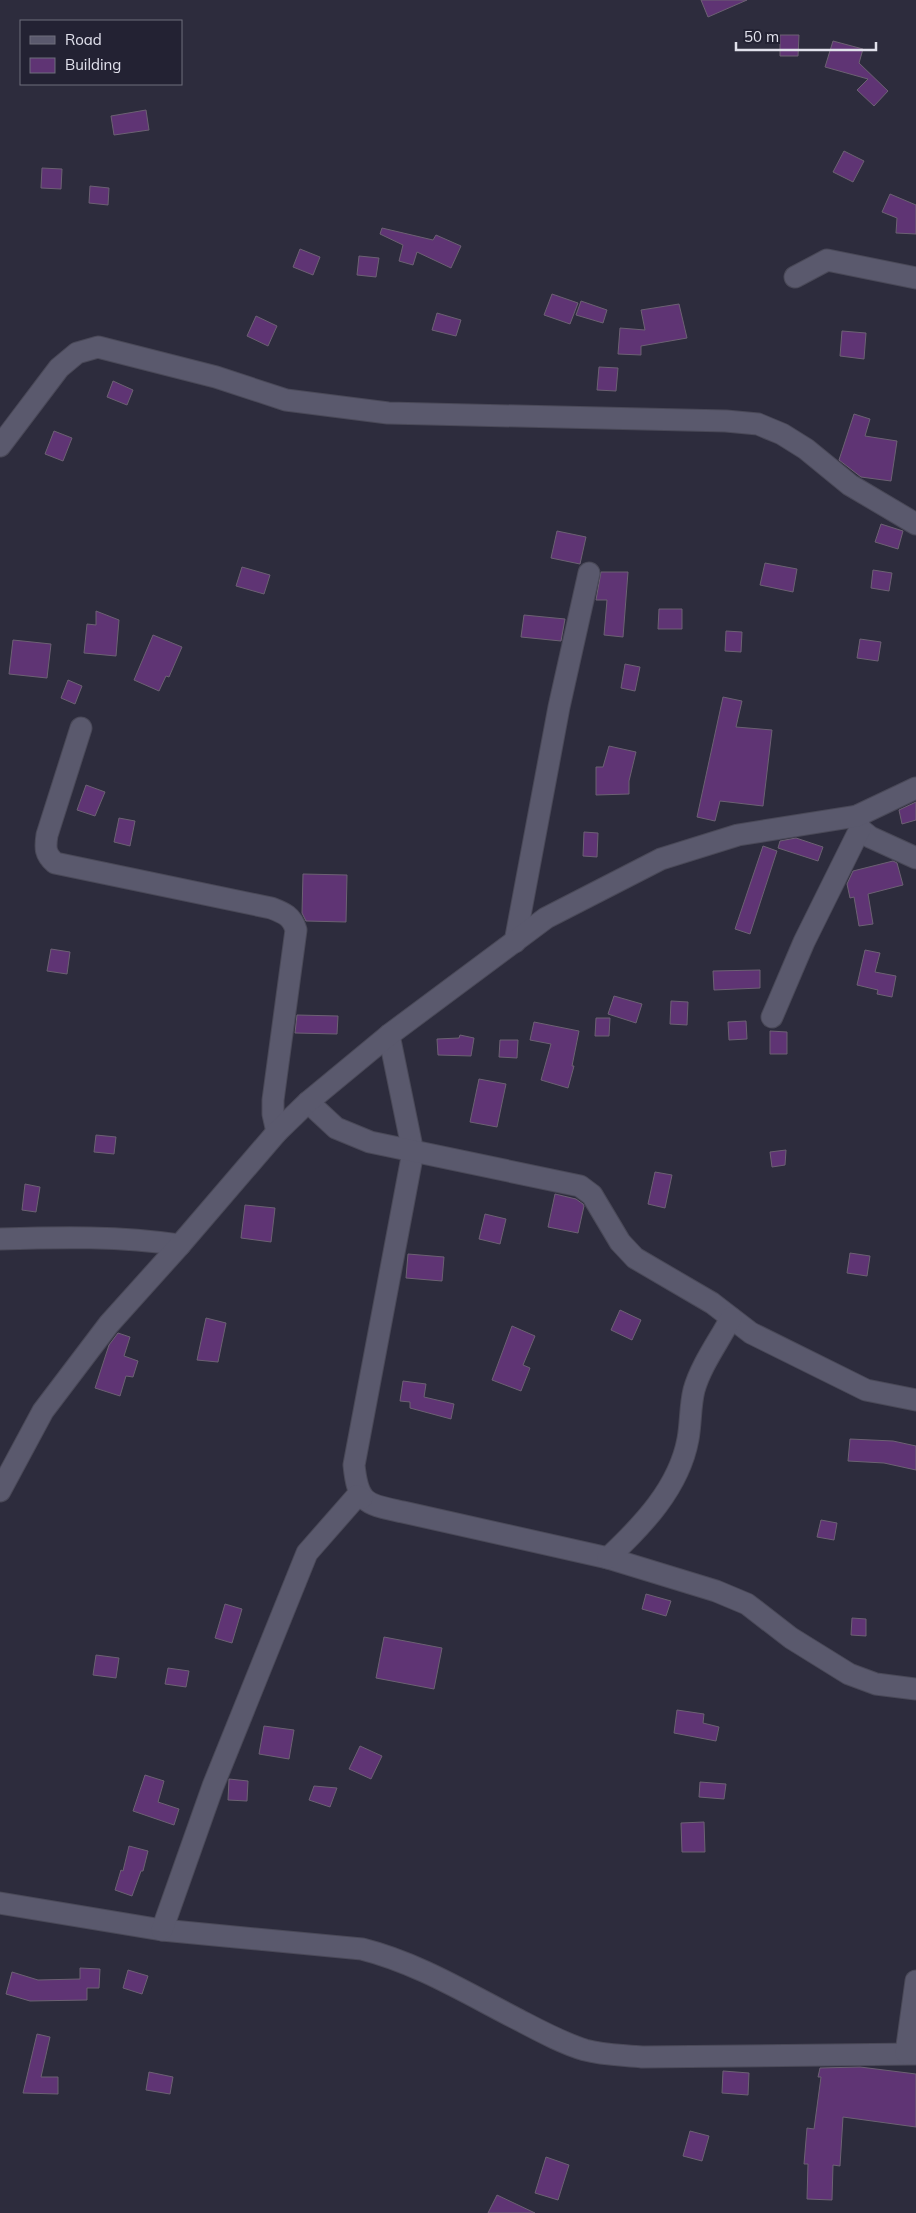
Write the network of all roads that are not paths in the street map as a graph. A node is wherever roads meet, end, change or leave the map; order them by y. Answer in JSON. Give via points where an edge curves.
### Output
{"nodes":[{"id":1,"x":795,"y":277,"type":"dead end"},
{"id":2,"x":916,"y":278,"type":"edge"},
{"id":3,"x":0,"y":446,"type":"edge"},
{"id":4,"x":916,"y":524,"type":"edge"},
{"id":5,"x":589,"y":573,"type":"dead end"},
{"id":6,"x":81,"y":728,"type":"dead end"},
{"id":7,"x":916,"y":788,"type":"edge"},
{"id":8,"x":858,"y":822,"type":"junction"},
{"id":9,"x":916,"y":858,"type":"edge"},
{"id":10,"x":515,"y":942,"type":"junction"},
{"id":11,"x":772,"y":1017,"type":"dead end"},
{"id":12,"x":388,"y":1034,"type":"junction"},
{"id":13,"x":308,"y":1102,"type":"junction"},
{"id":14,"x":277,"y":1132,"type":"junction"},
{"id":15,"x":412,"y":1152,"type":"junction"},
{"id":16,"x":0,"y":1239,"type":"edge"},
{"id":17,"x":180,"y":1245,"type":"junction"},
{"id":18,"x":732,"y":1318,"type":"junction"},
{"id":19,"x":916,"y":1400,"type":"edge"},
{"id":20,"x":0,"y":1491,"type":"edge"},
{"id":21,"x":362,"y":1498,"type":"junction"},
{"id":22,"x":608,"y":1558,"type":"junction"},
{"id":23,"x":916,"y":1689,"type":"edge"},
{"id":24,"x":0,"y":1903,"type":"edge"},
{"id":25,"x":162,"y":1930,"type":"junction"},
{"id":26,"x":916,"y":1981,"type":"edge"},
{"id":27,"x":911,"y":2054,"type":"edge"}],
"edges":[{"from":1,"to":2,"type":"street","via":[[827,260]]},
{"from":3,"to":4,"type":"street","via":[[59,368],[77,353],[98,347],[216,377],[286,400],[388,413],[758,424],[806,449],[850,485]]},
{"from":5,"to":10,"type":"street","via":[[559,707]]},
{"from":6,"to":14,"type":"street","via":[[47,835],[45,848],[55,863],[271,908],[294,920],[296,930],[273,1100]]},
{"from":7,"to":8,"type":"street"},
{"from":8,"to":9,"type":"street","via":[[889,847]]},
{"from":8,"to":10,"type":"street","via":[[738,835],[661,859],[546,918]]},
{"from":8,"to":11,"type":"street"},
{"from":10,"to":12,"type":"street"},
{"from":12,"to":13,"type":"street"},
{"from":12,"to":15,"type":"street"},
{"from":13,"to":14,"type":"street"},
{"from":13,"to":15,"type":"street","via":[[336,1128],[370,1142]]},
{"from":14,"to":17,"type":"street"},
{"from":15,"to":18,"type":"street","via":[[580,1186],[592,1195],[620,1242],[634,1258]]},
{"from":15,"to":21,"type":"street","via":[[354,1465],[356,1487]]},
{"from":16,"to":17,"type":"street","via":[[89,1237],[142,1239]]},
{"from":17,"to":20,"type":"street","via":[[109,1324],[43,1411]]},
{"from":18,"to":19,"type":"street","via":[[750,1333],[866,1390]]},
{"from":18,"to":22,"type":"street","via":[[694,1388],[688,1440],[668,1490],[646,1521]]},
{"from":21,"to":22,"type":"street","via":[[375,1506]]},
{"from":21,"to":25,"type":"street","via":[[357,1496],[307,1553],[213,1786]]},
{"from":22,"to":23,"type":"street","via":[[716,1591],[747,1604],[791,1638],[849,1674],[876,1684]]},
{"from":24,"to":25,"type":"street"},
{"from":25,"to":27,"type":"street","via":[[362,1949],[382,1954],[421,1970],[554,2038],[585,2050],[608,2054],[642,2057]]},
{"from":26,"to":27,"type":"street"}]}
